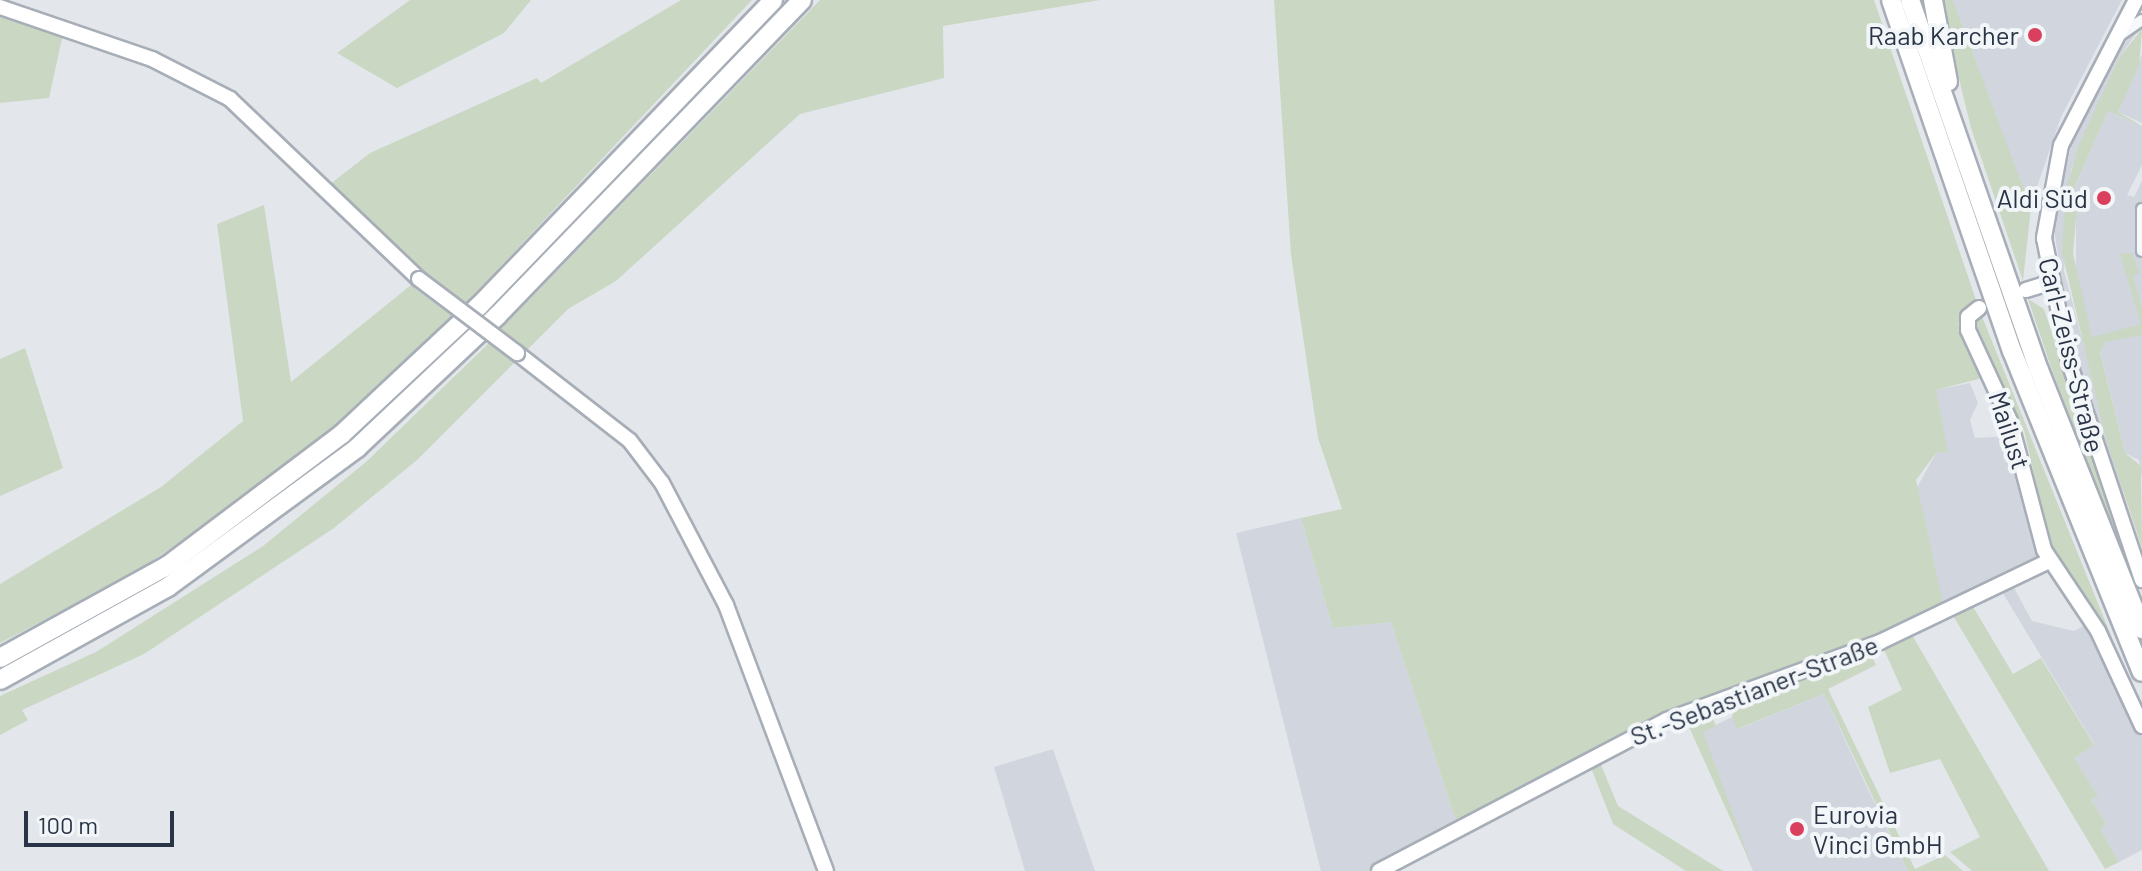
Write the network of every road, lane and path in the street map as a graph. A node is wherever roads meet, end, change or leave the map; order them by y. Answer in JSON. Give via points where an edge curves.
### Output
{"nodes":[{"id":1,"x":773,"y":0,"type":"edge"},
{"id":2,"x":802,"y":0,"type":"edge"},
{"id":3,"x":1891,"y":0,"type":"edge"},
{"id":4,"x":1910,"y":0,"type":"edge"},
{"id":5,"x":1933,"y":0,"type":"edge"},
{"id":6,"x":2136,"y":2,"type":"edge"},
{"id":7,"x":0,"y":7,"type":"edge"},
{"id":8,"x":2142,"y":20,"type":"edge"},
{"id":9,"x":2114,"y":39,"type":"junction"},
{"id":10,"x":1955,"y":124,"type":"junction"},
{"id":11,"x":2142,"y":209,"type":"edge"},
{"id":12,"x":2142,"y":251,"type":"edge"},
{"id":13,"x":2049,"y":283,"type":"junction"},
{"id":14,"x":2026,"y":290,"type":"dead end"},
{"id":15,"x":1979,"y":308,"type":"dead end"},
{"id":16,"x":2049,"y":561,"type":"junction"},
{"id":17,"x":2142,"y":580,"type":"edge"},
{"id":18,"x":2142,"y":629,"type":"edge"},
{"id":19,"x":0,"y":658,"type":"edge"},
{"id":20,"x":2142,"y":672,"type":"edge"},
{"id":21,"x":0,"y":680,"type":"edge"},
{"id":22,"x":2142,"y":726,"type":"edge"},
{"id":23,"x":826,"y":871,"type":"edge"},
{"id":24,"x":1379,"y":871,"type":"edge"}],
"edges":[{"from":1,"to":19,"type":"highway","via":[[489,296],[342,434],[167,566]]},
{"from":2,"to":21,"type":"highway","via":[[497,316],[357,448],[168,587]]},
{"from":3,"to":20,"type":"highway","via":[[2012,351]]},
{"from":4,"to":10,"type":"highway"},
{"from":5,"to":10,"type":"highway"},
{"from":6,"to":9,"type":"main road","name":"Carl-Zeiss-Straße"},
{"from":7,"to":23,"type":"main road","bridge":true,"via":[[193,77],[244,110],[419,279],[630,441],[662,483],[726,605]]},
{"from":8,"to":9,"type":"street"},
{"from":9,"to":13,"type":"main road","name":"Carl-Zeiss-Straße","via":[[2069,125],[2049,183]]},
{"from":10,"to":18,"type":"highway","via":[[2039,370]]},
{"from":11,"to":12,"type":"street"},
{"from":13,"to":14,"type":"main road"},
{"from":13,"to":17,"type":"main road","name":"Carl-Zeiss-Straße"},
{"from":15,"to":16,"type":"main road","name":"Mailust","via":[[1968,317],[1968,330],[2010,421]]},
{"from":16,"to":22,"type":"main road","via":[[2098,631]]},
{"from":16,"to":24,"type":"main road","name":"St.-Sebastianer-Straße","via":[[1875,644],[1667,720]]}]}
